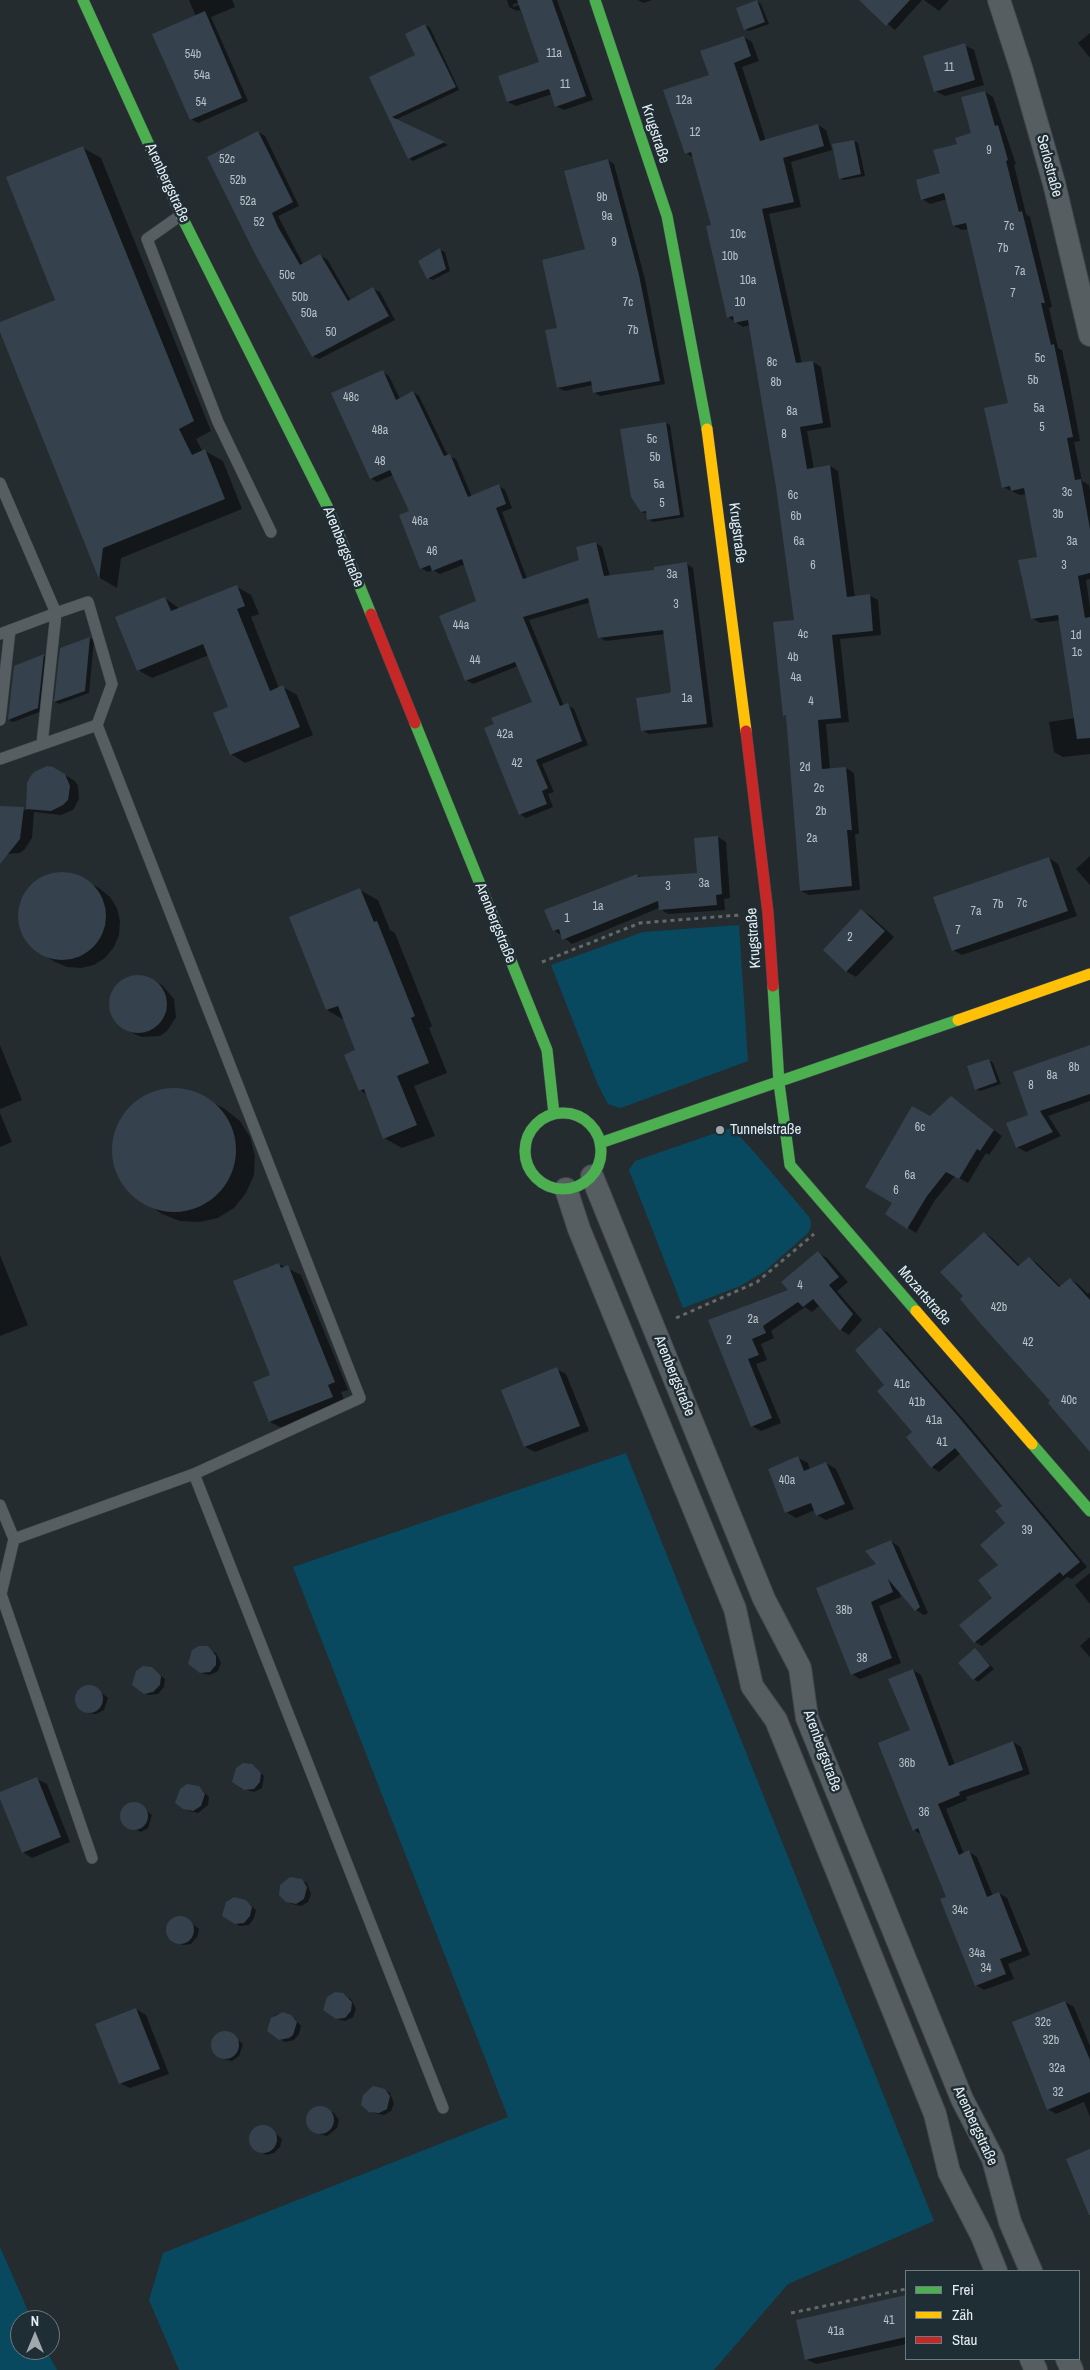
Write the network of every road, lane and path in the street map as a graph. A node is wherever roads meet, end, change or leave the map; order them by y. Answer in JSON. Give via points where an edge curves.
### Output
{"nodes":[{"id":1,"x":83,"y":0,"type":"edge"},
{"id":2,"x":595,"y":0,"type":"edge"},
{"id":3,"x":999,"y":0,"type":"edge"},
{"id":4,"x":181,"y":214,"type":"junction"},
{"id":5,"x":1090,"y":335,"type":"edge"},
{"id":6,"x":0,"y":483,"type":"edge"},
{"id":7,"x":271,"y":532,"type":"dead end"},
{"id":8,"x":56,"y":613,"type":"junction"},
{"id":9,"x":5,"y":632,"type":"edge"},
{"id":10,"x":0,"y":720,"type":"edge"},
{"id":11,"x":97,"y":725,"type":"junction"},
{"id":12,"x":42,"y":744,"type":"junction"},
{"id":13,"x":0,"y":759,"type":"edge"},
{"id":14,"x":768,"y":913,"type":"junction"},
{"id":15,"x":516,"y":972,"type":"junction"},
{"id":16,"x":1090,"y":974,"type":"edge"},
{"id":17,"x":779,"y":1083,"type":"junction"},
{"id":18,"x":554,"y":1114,"type":"junction"},
{"id":19,"x":600,"y":1143,"type":"junction"},
{"id":20,"x":592,"y":1176,"type":"junction"},
{"id":21,"x":566,"y":1189,"type":"junction"},
{"id":22,"x":836,"y":1217,"type":"junction"},
{"id":23,"x":654,"y":1328,"type":"junction"},
{"id":24,"x":194,"y":1474,"type":"junction"},
{"id":25,"x":0,"y":1505,"type":"edge"},
{"id":26,"x":1090,"y":1511,"type":"edge"},
{"id":27,"x":14,"y":1539,"type":"junction"},
{"id":28,"x":92,"y":1858,"type":"dead end"},
{"id":29,"x":443,"y":2108,"type":"dead end"},
{"id":30,"x":996,"y":2270,"type":"edge"},
{"id":31,"x":1030,"y":2270,"type":"edge"},
{"id":32,"x":905,"y":2289,"type":"edge"},
{"id":33,"x":791,"y":2313,"type":"dead end"}],
"edges":[{"from":1,"to":4,"type":"street","name":"Arenbergstraße"},
{"from":2,"to":14,"type":"street","name":"Krugstraße","via":[[667,216],[712,453]]},
{"from":3,"to":5,"type":"street","name":"Serlostraße","via":[[1054,183]]},
{"from":4,"to":7,"type":"lane","via":[[147,239],[218,422]]},
{"from":4,"to":15,"type":"street","name":"Arenbergstraße","via":[[328,508]]},
{"from":6,"to":8,"type":"lane"},
{"from":8,"to":9,"type":"lane"},
{"from":8,"to":11,"type":"lane","via":[[88,602],[112,684]]},
{"from":8,"to":12,"type":"lane"},
{"from":9,"to":10,"type":"lane"},
{"from":11,"to":12,"type":"lane"},
{"from":11,"to":24,"type":"lane","via":[[360,1398]]},
{"from":12,"to":13,"type":"lane"},
{"from":14,"to":15,"type":"path","via":[[640,923]]},
{"from":14,"to":17,"type":"street","name":"Krugstraße"},
{"from":15,"to":18,"type":"street","name":"Arenbergstraße","via":[[547,1050]]},
{"from":16,"to":17,"type":"street"},
{"from":17,"to":19,"type":"street"},
{"from":17,"to":22,"type":"street","name":"Mozartstraße","via":[[790,1165]]},
{"from":18,"to":19,"type":"street","via":[[575,1115],[591,1125]]},
{"from":18,"to":21,"type":"street","via":[[538,1122],[526,1138],[525,1156],[531,1173],[545,1185]]},
{"from":19,"to":20,"type":"street","via":[[600,1159]]},
{"from":20,"to":21,"type":"street","via":[[579,1186]]},
{"from":20,"to":23,"type":"street","name":"Arenbergstraße"},
{"from":21,"to":30,"type":"street","name":"Arenbergstraße","via":[[579,1229],[735,1609],[752,1686],[776,1720],[935,2114],[949,2172]]},
{"from":22,"to":23,"type":"path","via":[[757,1282]]},
{"from":22,"to":26,"type":"street","name":"Mozartstraße"},
{"from":23,"to":31,"type":"street","name":"Arenbergstraße","via":[[764,1599],[800,1668],[807,1718],[962,2099],[993,2159],[1010,2222]]},
{"from":24,"to":27,"type":"lane"},
{"from":24,"to":29,"type":"lane"},
{"from":25,"to":27,"type":"lane"},
{"from":27,"to":28,"type":"lane","via":[[1,1594]]},
{"from":32,"to":33,"type":"path"}]}
